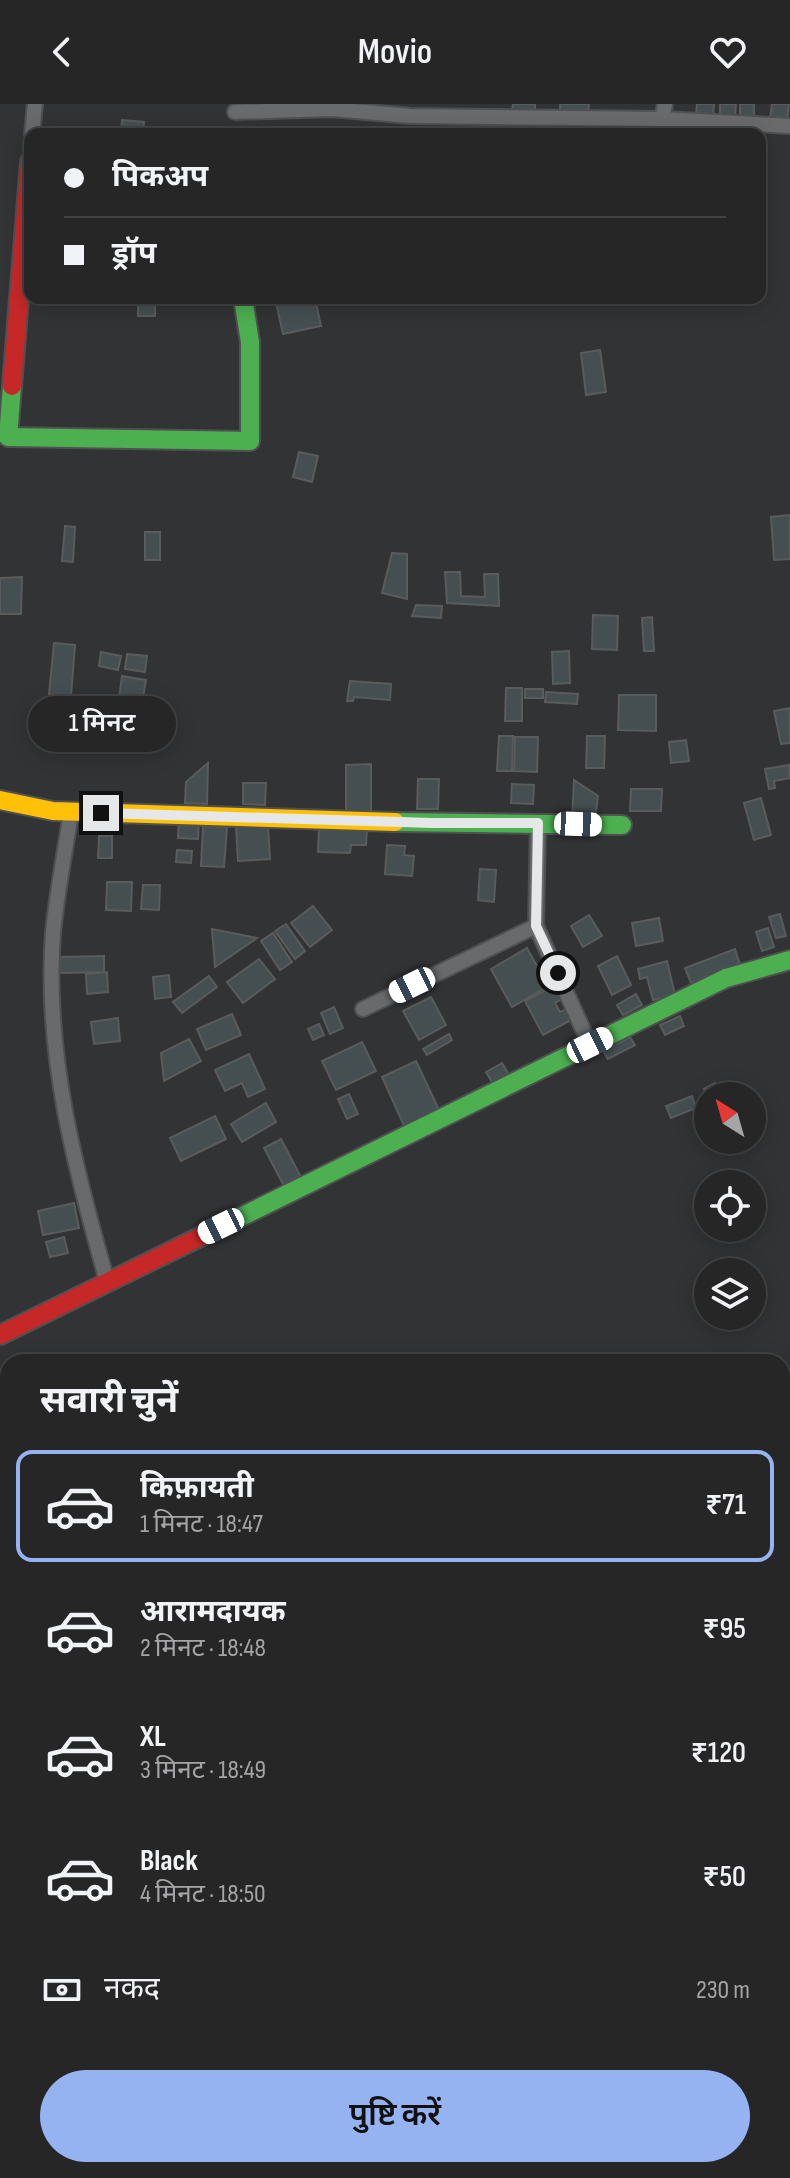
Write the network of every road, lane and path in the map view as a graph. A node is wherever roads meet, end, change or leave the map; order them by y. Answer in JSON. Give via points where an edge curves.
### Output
{"nodes":[{"id":1,"x":35,"y":104,"type":"edge"},
{"id":2,"x":411,"y":110,"type":"edge"},
{"id":3,"x":664,"y":111,"type":"edge"},
{"id":4,"x":235,"y":112,"type":"dead end"},
{"id":5,"x":790,"y":126,"type":"edge"},
{"id":6,"x":33,"y":128,"type":"edge"},
{"id":7,"x":24,"y":237,"type":"edge"},
{"id":8,"x":244,"y":304,"type":"edge"},
{"id":9,"x":0,"y":800,"type":"edge"},
{"id":10,"x":71,"y":812,"type":"junction"},
{"id":11,"x":538,"y":823,"type":"junction"},
{"id":12,"x":622,"y":825,"type":"dead end"},
{"id":13,"x":536,"y":926,"type":"junction"},
{"id":14,"x":790,"y":960,"type":"edge"},
{"id":15,"x":363,"y":1009,"type":"dead end"},
{"id":16,"x":590,"y":1045,"type":"junction"},
{"id":17,"x":107,"y":1281,"type":"junction"},
{"id":18,"x":0,"y":1335,"type":"edge"}],
"edges":[{"from":1,"to":6,"type":"street"},
{"from":2,"to":3,"type":"street"},
{"from":2,"to":4,"type":"street"},
{"from":3,"to":5,"type":"street"},
{"from":7,"to":8,"type":"street","via":[[8,437],[250,441],[250,342]]},
{"from":9,"to":10,"type":"street"},
{"from":10,"to":11,"type":"street"},
{"from":10,"to":17,"type":"street","via":[[53,933],[57,1063],[82,1195]]},
{"from":11,"to":12,"type":"street"},
{"from":11,"to":13,"type":"street"},
{"from":13,"to":15,"type":"street"},
{"from":13,"to":16,"type":"street"},
{"from":14,"to":16,"type":"street","via":[[726,978]]},
{"from":16,"to":17,"type":"street"},
{"from":17,"to":18,"type":"street"}]}
